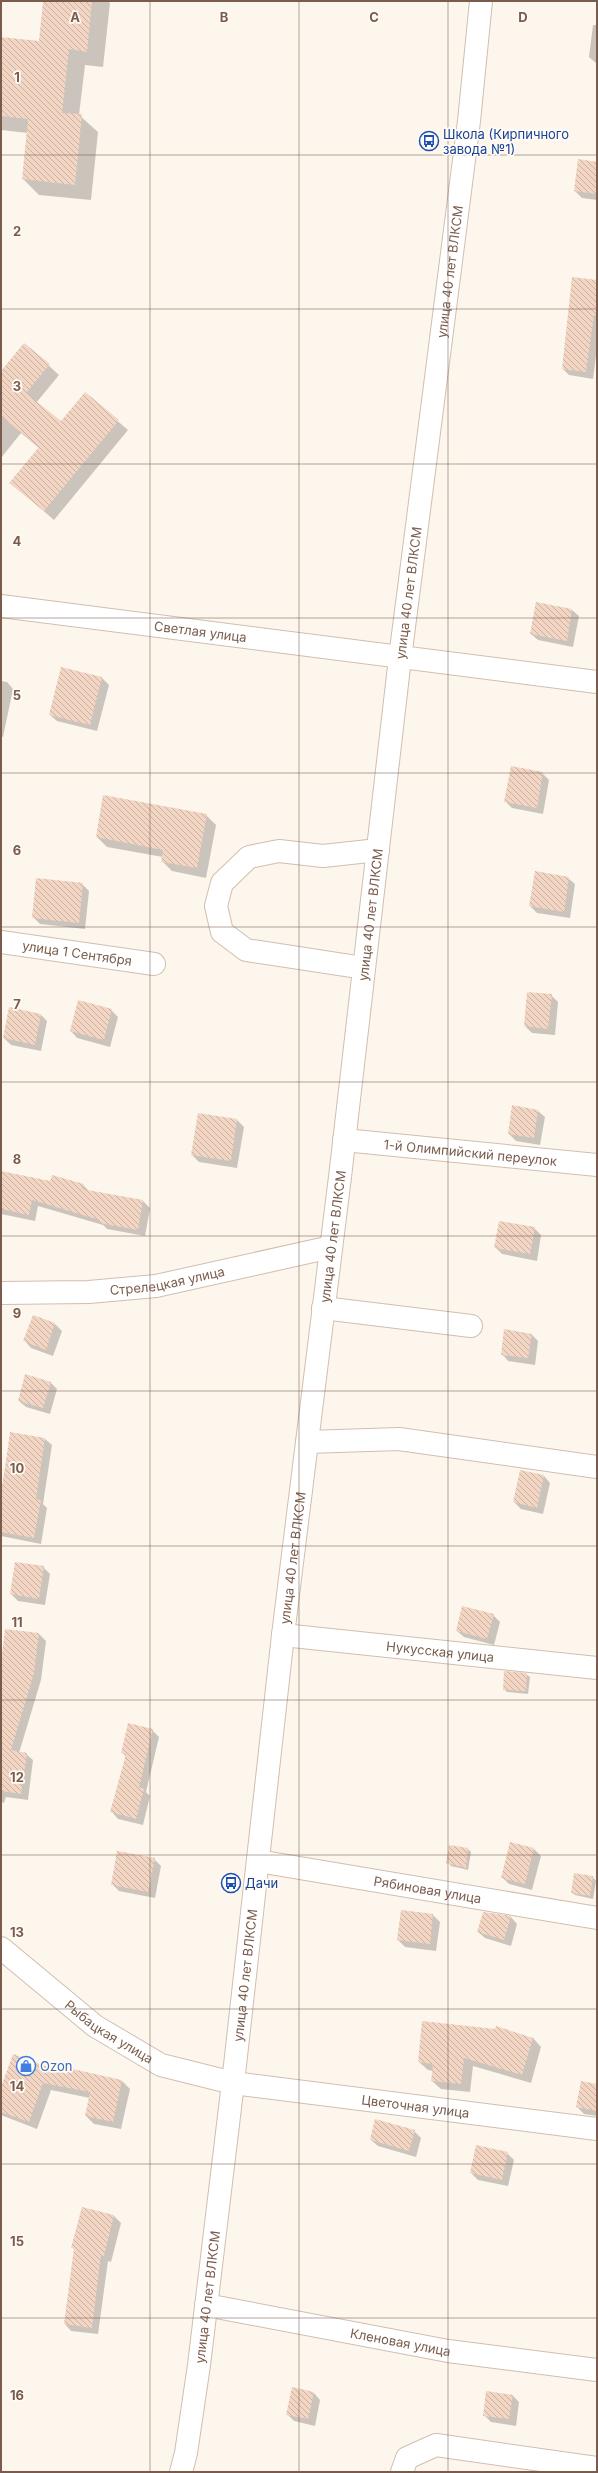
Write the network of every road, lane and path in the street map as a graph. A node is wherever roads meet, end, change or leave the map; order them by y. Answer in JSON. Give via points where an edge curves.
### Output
{"nodes":[{"id":1,"x":481,"y":1,"type":"edge"},
{"id":2,"x":1,"y":606,"type":"edge"},
{"id":3,"x":400,"y":658,"type":"junction"},
{"id":4,"x":597,"y":682,"type":"edge"},
{"id":5,"x":378,"y":850,"type":"junction"},
{"id":6,"x":1,"y":942,"type":"edge"},
{"id":7,"x":154,"y":964,"type":"dead end"},
{"id":8,"x":364,"y":968,"type":"junction"},
{"id":9,"x":344,"y":1140,"type":"junction"},
{"id":10,"x":597,"y":1165,"type":"edge"},
{"id":11,"x":331,"y":1247,"type":"junction"},
{"id":12,"x":1,"y":1293,"type":"edge"},
{"id":13,"x":323,"y":1308,"type":"junction"},
{"id":14,"x":471,"y":1326,"type":"dead end"},
{"id":15,"x":306,"y":1442,"type":"junction"},
{"id":16,"x":597,"y":1467,"type":"edge"},
{"id":17,"x":283,"y":1635,"type":"junction"},
{"id":18,"x":597,"y":1668,"type":"edge"},
{"id":19,"x":258,"y":1861,"type":"junction"},
{"id":20,"x":597,"y":1918,"type":"edge"},
{"id":21,"x":1,"y":1948,"type":"edge"},
{"id":22,"x":233,"y":2083,"type":"junction"},
{"id":23,"x":597,"y":2129,"type":"edge"},
{"id":24,"x":206,"y":2305,"type":"junction"},
{"id":25,"x":597,"y":2370,"type":"edge"},
{"id":26,"x":597,"y":2468,"type":"edge"},
{"id":27,"x":181,"y":2472,"type":"edge"},
{"id":28,"x":402,"y":2472,"type":"edge"}],
"edges":[{"from":1,"to":3,"type":"street","name":"улица 40 лет ВЛКСМ","via":[[469,121]]},
{"from":2,"to":3,"type":"street","name":"Светлая улица"},
{"from":3,"to":4,"type":"street","name":"Светлая улица"},
{"from":3,"to":5,"type":"street","name":"улица 40 лет ВЛКСМ"},
{"from":5,"to":8,"type":"street","name":"улица 40 лет ВЛКСМ"},
{"from":5,"to":8,"type":"street","via":[[323,856],[279,851],[249,857],[222,883],[216,906],[222,932],[246,950]]},
{"from":6,"to":7,"type":"street","name":"улица 1 Сентября"},
{"from":8,"to":9,"type":"street","name":"улица 40 лет ВЛКСМ"},
{"from":9,"to":10,"type":"street","name":"1-й Олимпийский переулок"},
{"from":9,"to":11,"type":"street","name":"улица 40 лет ВЛКСМ"},
{"from":11,"to":12,"type":"street","name":"Стрелецкая улица","via":[[156,1286],[89,1292]]},
{"from":11,"to":13,"type":"street","name":"улица 40 лет ВЛКСМ"},
{"from":13,"to":14,"type":"street"},
{"from":13,"to":15,"type":"street","name":"улица 40 лет ВЛКСМ"},
{"from":15,"to":16,"type":"street","via":[[399,1438]]},
{"from":15,"to":17,"type":"street","name":"улица 40 лет ВЛКСМ"},
{"from":17,"to":18,"type":"street","name":"Нукусская улица"},
{"from":17,"to":19,"type":"street","name":"улица 40 лет ВЛКСМ"},
{"from":19,"to":20,"type":"street","name":"Рябиновая улица"},
{"from":19,"to":22,"type":"street","name":"улица 40 лет ВЛКСМ"},
{"from":21,"to":22,"type":"street","name":"Рыбацкая улица","via":[[95,2026],[161,2065]]},
{"from":22,"to":23,"type":"street","name":"Цветочная улица"},
{"from":22,"to":24,"type":"street","name":"улица 40 лет ВЛКСМ"},
{"from":24,"to":25,"type":"street","name":"Кленовая улица","via":[[448,2350]]},
{"from":24,"to":27,"type":"street","name":"улица 40 лет ВЛКСМ","via":[[187,2446]]},
{"from":26,"to":28,"type":"street","via":[[436,2445],[407,2458]]}]}
